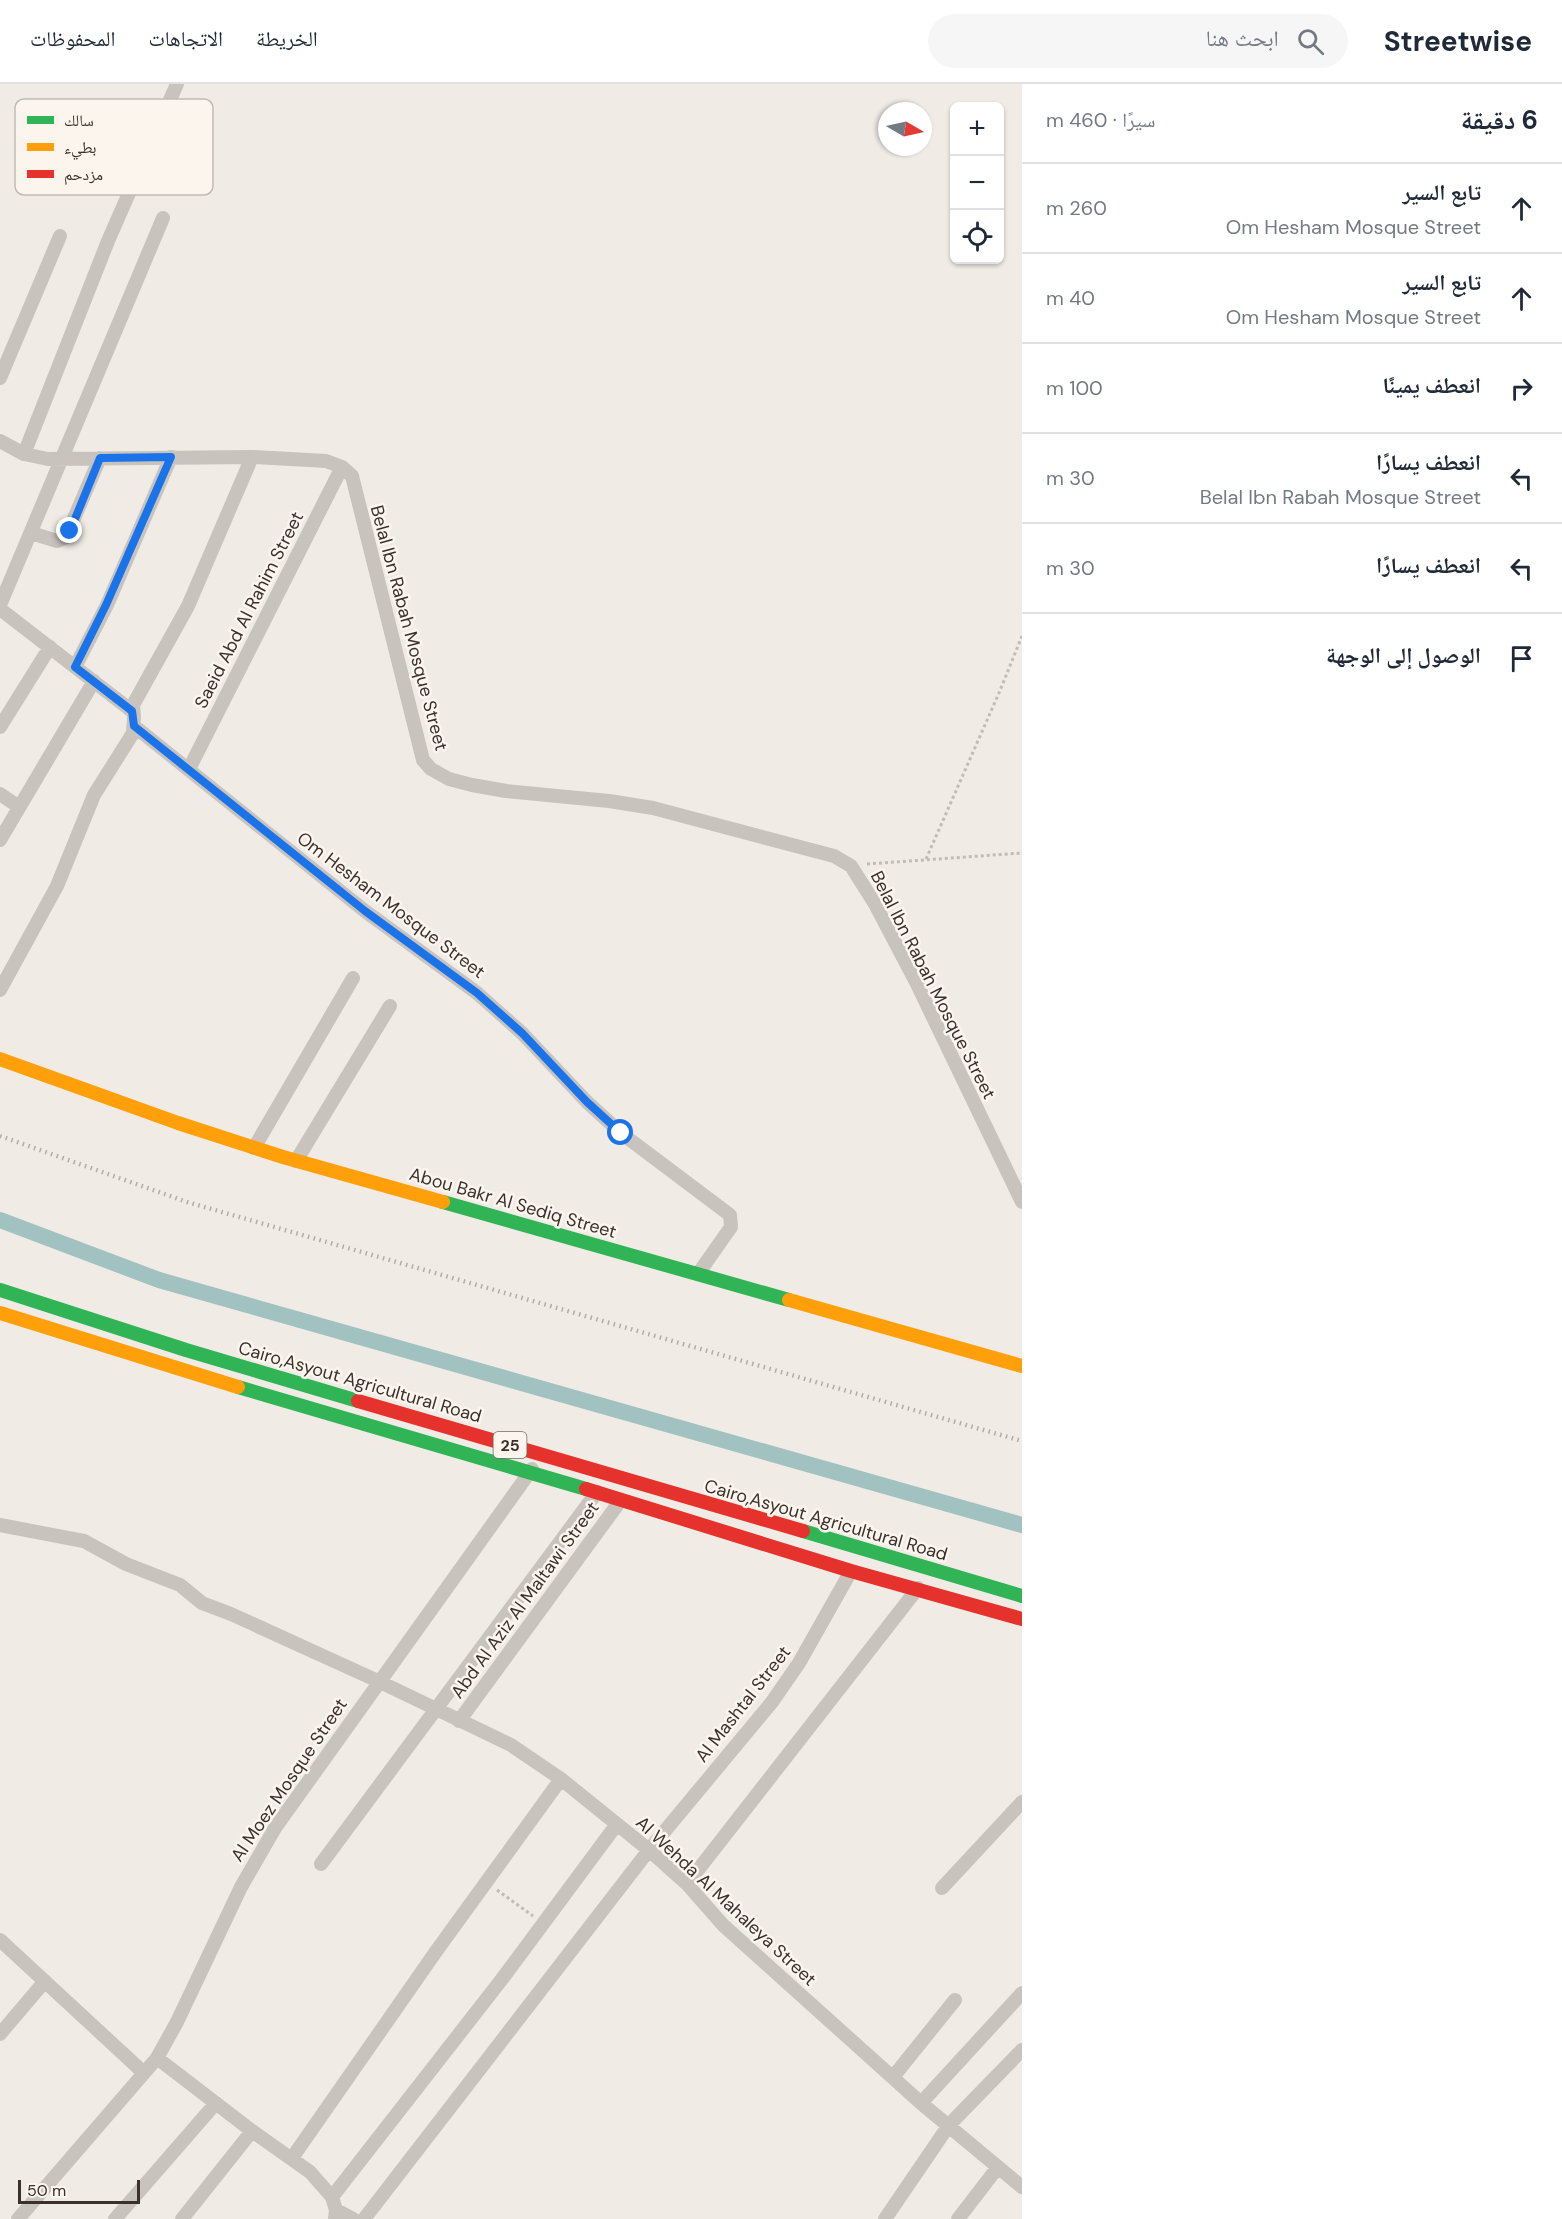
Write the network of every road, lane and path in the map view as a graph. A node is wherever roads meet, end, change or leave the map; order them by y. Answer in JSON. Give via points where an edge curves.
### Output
{"nodes":[{"id":1,"x":177,"y":84,"type":"edge"},
{"id":2,"x":170,"y":99,"type":"edge"},
{"id":3,"x":129,"y":195,"type":"edge"},
{"id":4,"x":163,"y":218,"type":"dead end"},
{"id":5,"x":60,"y":236,"type":"dead end"},
{"id":6,"x":0,"y":378,"type":"edge"},
{"id":7,"x":0,"y":441,"type":"edge"},
{"id":8,"x":24,"y":454,"type":"junction"},
{"id":9,"x":171,"y":457,"type":"junction"},
{"id":10,"x":100,"y":458,"type":"junction"},
{"id":11,"x":252,"y":458,"type":"junction"},
{"id":12,"x":63,"y":459,"type":"junction"},
{"id":13,"x":342,"y":467,"type":"junction"},
{"id":14,"x":31,"y":533,"type":"junction"},
{"id":15,"x":1,"y":599,"type":"edge"},
{"id":16,"x":1022,"y":636,"type":"edge"},
{"id":17,"x":50,"y":647,"type":"junction"},
{"id":18,"x":75,"y":667,"type":"junction"},
{"id":19,"x":94,"y":681,"type":"junction"},
{"id":20,"x":132,"y":711,"type":"junction"},
{"id":21,"x":134,"y":726,"type":"junction"},
{"id":22,"x":0,"y":727,"type":"edge"},
{"id":23,"x":189,"y":770,"type":"junction"},
{"id":24,"x":0,"y":794,"type":"edge"},
{"id":25,"x":19,"y":807,"type":"junction"},
{"id":26,"x":0,"y":840,"type":"edge"},
{"id":27,"x":1022,"y":853,"type":"edge"},
{"id":28,"x":926,"y":859,"type":"junction"},
{"id":29,"x":851,"y":866,"type":"junction"},
{"id":30,"x":353,"y":978,"type":"dead end"},
{"id":31,"x":0,"y":990,"type":"edge"},
{"id":32,"x":390,"y":1006,"type":"dead end"},
{"id":33,"x":0,"y":1059,"type":"edge"},
{"id":34,"x":254,"y":1148,"type":"junction"},
{"id":35,"x":296,"y":1161,"type":"junction"},
{"id":36,"x":1022,"y":1202,"type":"edge"},
{"id":37,"x":698,"y":1274,"type":"junction"},
{"id":38,"x":0,"y":1290,"type":"edge"},
{"id":39,"x":0,"y":1313,"type":"edge"},
{"id":40,"x":83,"y":1317,"type":"junction"},
{"id":41,"x":76,"y":1338,"type":"junction"},
{"id":42,"x":1022,"y":1366,"type":"edge"},
{"id":43,"x":541,"y":1454,"type":"junction"},
{"id":44,"x":529,"y":1474,"type":"junction"},
{"id":45,"x":597,"y":1492,"type":"junction"},
{"id":46,"x":621,"y":1500,"type":"junction"},
{"id":47,"x":0,"y":1526,"type":"edge"},
{"id":48,"x":851,"y":1571,"type":"junction"},
{"id":49,"x":918,"y":1588,"type":"junction"},
{"id":50,"x":1022,"y":1596,"type":"edge"},
{"id":51,"x":1022,"y":1619,"type":"edge"},
{"id":52,"x":378,"y":1681,"type":"junction"},
{"id":53,"x":435,"y":1709,"type":"junction"},
{"id":54,"x":459,"y":1721,"type":"junction"},
{"id":55,"x":561,"y":1779,"type":"junction"},
{"id":56,"x":1022,"y":1802,"type":"edge"},
{"id":57,"x":617,"y":1824,"type":"junction"},
{"id":58,"x":649,"y":1850,"type":"junction"},
{"id":59,"x":321,"y":1864,"type":"dead end"},
{"id":60,"x":486,"y":1882,"type":"junction"},
{"id":61,"x":687,"y":1884,"type":"junction"},
{"id":62,"x":942,"y":1888,"type":"dead end"},
{"id":63,"x":543,"y":1923,"type":"junction"},
{"id":64,"x":0,"y":1940,"type":"edge"},
{"id":65,"x":45,"y":1981,"type":"junction"},
{"id":66,"x":1022,"y":1993,"type":"edge"},
{"id":67,"x":955,"y":2000,"type":"dead end"},
{"id":68,"x":0,"y":2034,"type":"edge"},
{"id":69,"x":1022,"y":2050,"type":"edge"},
{"id":70,"x":157,"y":2058,"type":"junction"},
{"id":71,"x":144,"y":2073,"type":"junction"},
{"id":72,"x":893,"y":2078,"type":"junction"},
{"id":73,"x":216,"y":2103,"type":"junction"},
{"id":74,"x":921,"y":2103,"type":"junction"},
{"id":75,"x":949,"y":2125,"type":"junction"},
{"id":76,"x":252,"y":2131,"type":"junction"},
{"id":77,"x":292,"y":2158,"type":"junction"},
{"id":78,"x":998,"y":2167,"type":"junction"},
{"id":79,"x":1022,"y":2187,"type":"edge"},
{"id":80,"x":334,"y":2209,"type":"edge"},
{"id":81,"x":18,"y":2219,"type":"edge"},
{"id":82,"x":115,"y":2219,"type":"edge"},
{"id":83,"x":182,"y":2219,"type":"edge"},
{"id":84,"x":353,"y":2219,"type":"edge"},
{"id":85,"x":364,"y":2219,"type":"edge"},
{"id":86,"x":885,"y":2219,"type":"edge"},
{"id":87,"x":945,"y":2219,"type":"edge"},
{"id":88,"x":950,"y":2219,"type":"edge"},
{"id":89,"x":958,"y":2219,"type":"edge"}],
"edges":[{"from":1,"to":2,"type":"street"},
{"from":3,"to":8,"type":"street"},
{"from":4,"to":12,"type":"street"},
{"from":5,"to":6,"type":"street"},
{"from":7,"to":8,"type":"street"},
{"from":8,"to":12,"type":"street"},
{"from":9,"to":10,"type":"street"},
{"from":9,"to":11,"type":"street"},
{"from":9,"to":18,"type":"street"},
{"from":10,"to":12,"type":"street"},
{"from":10,"to":14,"type":"street","via":[[66,537],[57,541]]},
{"from":11,"to":13,"type":"street","via":[[326,461]]},
{"from":11,"to":20,"type":"street","via":[[188,606]]},
{"from":12,"to":14,"type":"street"},
{"from":13,"to":23,"type":"street","name":"Saeid Abd Al Rahim Street"},
{"from":13,"to":29,"type":"street","name":"Belal Ibn Rabah Mosque Street","via":[[352,476],[419,752],[431,769],[449,779],[506,791],[653,808],[834,856]]},
{"from":14,"to":15,"type":"street"},
{"from":15,"to":17,"type":"street"},
{"from":16,"to":28,"type":"path"},
{"from":17,"to":18,"type":"street"},
{"from":17,"to":22,"type":"street"},
{"from":18,"to":19,"type":"street"},
{"from":19,"to":20,"type":"street"},
{"from":19,"to":25,"type":"street"},
{"from":20,"to":21,"type":"street"},
{"from":21,"to":23,"type":"street","name":"Om Hesham Mosque Street"},
{"from":21,"to":31,"type":"street","via":[[91,802],[57,886]]},
{"from":23,"to":37,"type":"street","name":"Om Hesham Mosque Street","via":[[365,911],[477,993],[621,1133],[730,1215],[731,1227]]},
{"from":24,"to":25,"type":"street"},
{"from":25,"to":26,"type":"street"},
{"from":27,"to":28,"type":"path"},
{"from":28,"to":29,"type":"path"},
{"from":29,"to":36,"type":"street","name":"Belal Ibn Rabah Mosque Street","via":[[911,974]]},
{"from":30,"to":34,"type":"street"},
{"from":32,"to":35,"type":"street"},
{"from":33,"to":34,"type":"main road","name":"Abou Bakr Al Sediq Street"},
{"from":34,"to":35,"type":"main road","name":"Abou Bakr Al Sediq Street"},
{"from":35,"to":37,"type":"main road","name":"Abou Bakr Al Sediq Street"},
{"from":37,"to":42,"type":"main road","name":"Abou Bakr Al Sediq Street"},
{"from":38,"to":40,"type":"main road","name":"Cairo,Asyout Agricultural Road","number":"25"},
{"from":39,"to":41,"type":"main road","number":"25"},
{"from":40,"to":41,"type":"main road"},
{"from":40,"to":43,"type":"main road","name":"Cairo,Asyout Agricultural Road","number":"25"},
{"from":41,"to":44,"type":"main road","number":"25"},
{"from":43,"to":44,"type":"street","name":"Al Moez Mosque Street"},
{"from":43,"to":50,"type":"main road","name":"Cairo,Asyout Agricultural Road","number":"25"},
{"from":44,"to":45,"type":"main road","number":"25"},
{"from":44,"to":52,"type":"street","name":"Al Moez Mosque Street"},
{"from":45,"to":46,"type":"main road","number":"25"},
{"from":45,"to":53,"type":"street"},
{"from":46,"to":48,"type":"main road","number":"25"},
{"from":46,"to":54,"type":"street","name":"Abd Al Aziz Al Maltawi Street"},
{"from":47,"to":52,"type":"street","name":"Al Wehda Al Mahaleya Street","via":[[84,1540],[126,1564],[180,1585],[210,1606]]},
{"from":48,"to":49,"type":"main road","number":"25"},
{"from":48,"to":58,"type":"street","name":"Al Mashtal Street","via":[[786,1683]]},
{"from":49,"to":51,"type":"main road","number":"25"},
{"from":49,"to":61,"type":"street"},
{"from":52,"to":53,"type":"street","name":"Al Wehda Al Mahaleya Street"},
{"from":52,"to":70,"type":"street","name":"Al Moez Mosque Street","via":[[256,1857]]},
{"from":53,"to":54,"type":"street","name":"Al Wehda Al Mahaleya Street"},
{"from":53,"to":59,"type":"street"},
{"from":54,"to":55,"type":"street","name":"Al Wehda Al Mahaleya Street","via":[[521,1750]]},
{"from":55,"to":57,"type":"street","name":"Al Wehda Al Mahaleya Street"},
{"from":55,"to":60,"type":"street"},
{"from":56,"to":62,"type":"street"},
{"from":57,"to":58,"type":"street","name":"Al Wehda Al Mahaleya Street"},
{"from":57,"to":63,"type":"street"},
{"from":58,"to":61,"type":"street","name":"Al Wehda Al Mahaleya Street"},
{"from":58,"to":85,"type":"street","name":"Al Mashtal Street"},
{"from":60,"to":63,"type":"path"},
{"from":60,"to":77,"type":"street"},
{"from":61,"to":72,"type":"street","name":"Al Wehda Al Mahaleya Street","via":[[723,1925]]},
{"from":63,"to":80,"type":"street"},
{"from":64,"to":65,"type":"street"},
{"from":65,"to":68,"type":"street"},
{"from":65,"to":71,"type":"street"},
{"from":66,"to":74,"type":"street"},
{"from":67,"to":72,"type":"street"},
{"from":69,"to":75,"type":"street"},
{"from":70,"to":71,"type":"street","name":"Al Moez Mosque Street"},
{"from":70,"to":73,"type":"street"},
{"from":71,"to":81,"type":"street","name":"Al Moez Mosque Street"},
{"from":72,"to":74,"type":"street","name":"Al Wehda Al Mahaleya Street"},
{"from":73,"to":76,"type":"street"},
{"from":73,"to":82,"type":"street"},
{"from":74,"to":75,"type":"street","name":"Al Wehda Al Mahaleya Street"},
{"from":75,"to":78,"type":"street","name":"Al Wehda Al Mahaleya Street"},
{"from":75,"to":86,"type":"street"},
{"from":76,"to":77,"type":"street"},
{"from":76,"to":83,"type":"street"},
{"from":77,"to":80,"type":"street","via":[[310,2172]]},
{"from":78,"to":79,"type":"street","name":"Al Wehda Al Mahaleya Street"},
{"from":78,"to":89,"type":"street"},
{"from":80,"to":84,"type":"street"},
{"from":87,"to":88,"type":"street"}]}
